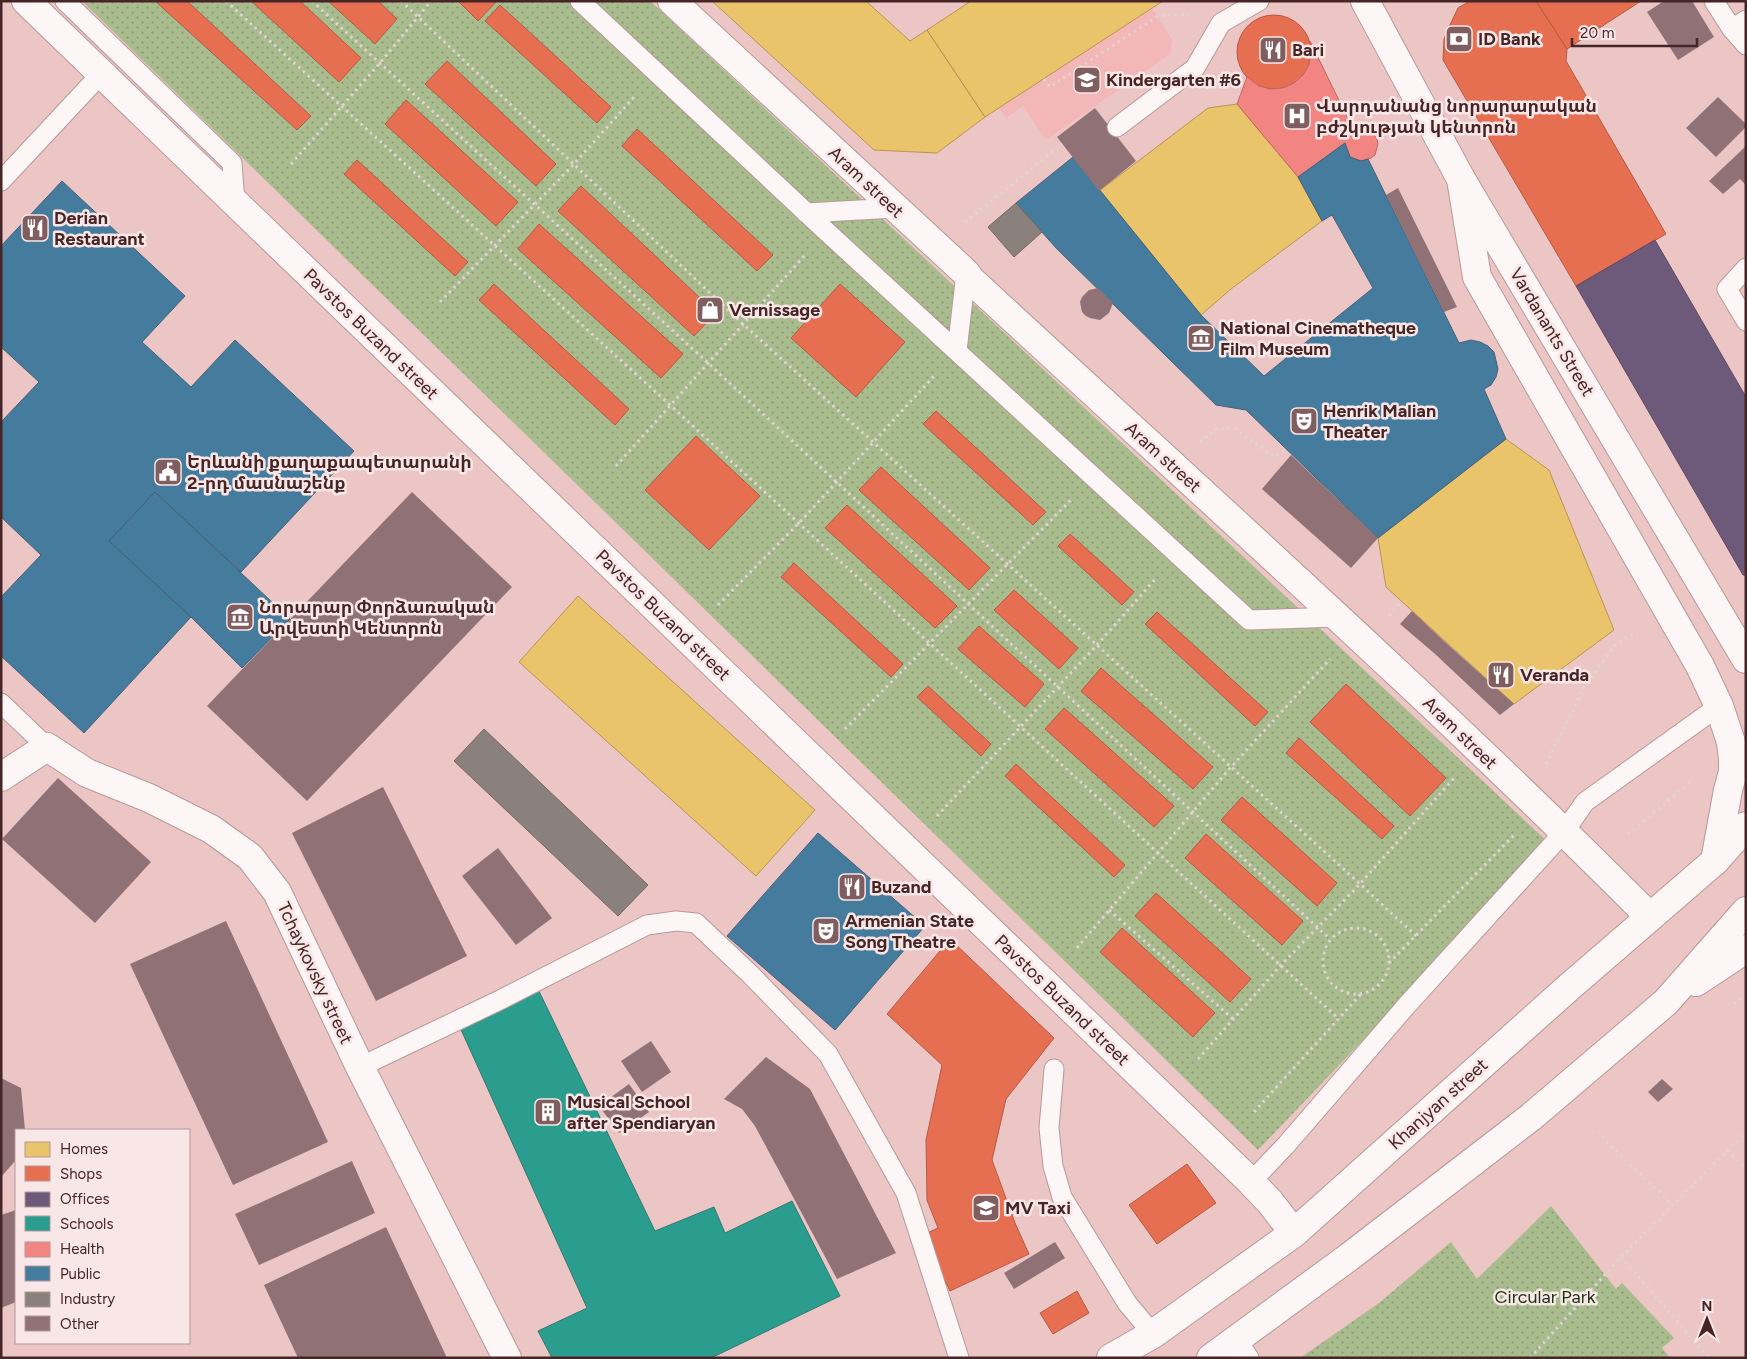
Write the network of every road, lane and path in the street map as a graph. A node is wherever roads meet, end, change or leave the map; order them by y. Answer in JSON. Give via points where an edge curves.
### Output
{"nodes":[{"id":1,"x":26,"y":1,"type":"edge"},
{"id":2,"x":65,"y":1,"type":"edge"},
{"id":3,"x":226,"y":1,"type":"edge"},
{"id":4,"x":312,"y":1,"type":"edge"},
{"id":5,"x":401,"y":1,"type":"edge"},
{"id":6,"x":430,"y":1,"type":"edge"},
{"id":7,"x":580,"y":1,"type":"edge"},
{"id":8,"x":672,"y":1,"type":"edge"},
{"id":9,"x":1259,"y":1,"type":"edge"},
{"id":10,"x":1365,"y":1,"type":"edge"},
{"id":11,"x":1714,"y":1,"type":"edge"},
{"id":12,"x":1196,"y":13,"type":"dead end"},
{"id":13,"x":418,"y":16,"type":"junction"},
{"id":14,"x":1739,"y":24,"type":"edge"},
{"id":15,"x":1746,"y":45,"type":"edge"},
{"id":16,"x":380,"y":64,"type":"junction"},
{"id":17,"x":657,"y":72,"type":"junction"},
{"id":18,"x":101,"y":74,"type":"junction"},
{"id":19,"x":1044,"y":79,"type":"dead end"},
{"id":20,"x":341,"y":106,"type":"junction"},
{"id":21,"x":1117,"y":127,"type":"dead end"},
{"id":22,"x":1062,"y":144,"type":"dead end"},
{"id":23,"x":292,"y":164,"type":"dead end"},
{"id":24,"x":574,"y":164,"type":"junction"},
{"id":25,"x":1,"y":180,"type":"edge"},
{"id":26,"x":1461,"y":180,"type":"junction"},
{"id":27,"x":235,"y":202,"type":"junction"},
{"id":28,"x":535,"y":205,"type":"junction"},
{"id":29,"x":895,"y":208,"type":"junction"},
{"id":30,"x":806,"y":213,"type":"junction"},
{"id":31,"x":965,"y":222,"type":"dead end"},
{"id":32,"x":826,"y":231,"type":"junction"},
{"id":33,"x":495,"y":246,"type":"junction"},
{"id":34,"x":1746,"y":268,"type":"edge"},
{"id":35,"x":966,"y":273,"type":"junction"},
{"id":36,"x":440,"y":302,"type":"dead end"},
{"id":37,"x":1746,"y":321,"type":"edge"},
{"id":38,"x":743,"y":324,"type":"junction"},
{"id":39,"x":957,"y":351,"type":"junction"},
{"id":40,"x":708,"y":363,"type":"junction"},
{"id":41,"x":670,"y":405,"type":"junction"},
{"id":42,"x":873,"y":442,"type":"junction"},
{"id":43,"x":1200,"y":443,"type":"dead end"},
{"id":44,"x":1286,"y":450,"type":"dead end"},
{"id":45,"x":616,"y":466,"type":"dead end"},
{"id":46,"x":1094,"y":476,"type":"junction"},
{"id":47,"x":837,"y":482,"type":"junction"},
{"id":48,"x":799,"y":523,"type":"junction"},
{"id":49,"x":1177,"y":554,"type":"junction"},
{"id":50,"x":1007,"y":564,"type":"junction"},
{"id":51,"x":1401,"y":601,"type":"dead end"},
{"id":52,"x":968,"y":604,"type":"junction"},
{"id":53,"x":718,"y":605,"type":"dead end"},
{"id":54,"x":1388,"y":619,"type":"dead end"},
{"id":55,"x":1346,"y":625,"type":"junction"},
{"id":56,"x":1637,"y":632,"type":"dead end"},
{"id":57,"x":930,"y":643,"type":"junction"},
{"id":58,"x":1097,"y":645,"type":"junction"},
{"id":59,"x":1746,"y":659,"type":"edge"},
{"id":60,"x":1566,"y":666,"type":"dead end"},
{"id":61,"x":1058,"y":686,"type":"junction"},
{"id":62,"x":1584,"y":688,"type":"junction"},
{"id":63,"x":1,"y":703,"type":"edge"},
{"id":64,"x":1719,"y":706,"type":"junction"},
{"id":65,"x":1021,"y":726,"type":"junction"},
{"id":66,"x":845,"y":729,"type":"dead end"},
{"id":67,"x":47,"y":746,"type":"junction"},
{"id":68,"x":1478,"y":750,"type":"junction"},
{"id":69,"x":1231,"y":767,"type":"junction"},
{"id":70,"x":1,"y":777,"type":"edge"},
{"id":71,"x":1693,"y":780,"type":"dead end"},
{"id":72,"x":1539,"y":809,"type":"junction"},
{"id":73,"x":1193,"y":811,"type":"junction"},
{"id":74,"x":937,"y":816,"type":"dead end"},
{"id":75,"x":1746,"y":826,"type":"edge"},
{"id":76,"x":1564,"y":832,"type":"junction"},
{"id":77,"x":1628,"y":834,"type":"dead end"},
{"id":78,"x":1158,"y":852,"type":"junction"},
{"id":79,"x":1715,"y":861,"type":"junction"},
{"id":80,"x":1360,"y":884,"type":"junction"},
{"id":81,"x":1109,"y":910,"type":"junction"},
{"id":82,"x":1746,"y":911,"type":"edge"},
{"id":83,"x":1650,"y":917,"type":"junction"},
{"id":84,"x":1318,"y":926,"type":"junction"},
{"id":85,"x":1416,"y":936,"type":"junction"},
{"id":86,"x":1330,"y":939,"type":"junction"},
{"id":87,"x":1077,"y":948,"type":"dead end"},
{"id":88,"x":1746,"y":949,"type":"edge"},
{"id":89,"x":1389,"y":963,"type":"junction"},
{"id":90,"x":1281,"y":965,"type":"junction"},
{"id":91,"x":1362,"y":994,"type":"junction"},
{"id":92,"x":1746,"y":995,"type":"edge"},
{"id":93,"x":1666,"y":1002,"type":"junction"},
{"id":94,"x":1734,"y":1004,"type":"dead end"},
{"id":95,"x":1233,"y":1019,"type":"junction"},
{"id":96,"x":1339,"y":1019,"type":"junction"},
{"id":97,"x":1198,"y":1059,"type":"dead end"},
{"id":98,"x":360,"y":1067,"type":"junction"},
{"id":99,"x":1054,"y":1069,"type":"dead end"},
{"id":100,"x":1254,"y":1112,"type":"dead end"},
{"id":101,"x":1599,"y":1131,"type":"dead end"},
{"id":102,"x":1746,"y":1132,"type":"edge"},
{"id":103,"x":1728,"y":1150,"type":"junction"},
{"id":104,"x":1746,"y":1168,"type":"edge"},
{"id":105,"x":1251,"y":1182,"type":"junction"},
{"id":106,"x":1673,"y":1205,"type":"junction"},
{"id":107,"x":1294,"y":1233,"type":"junction"},
{"id":108,"x":1621,"y":1257,"type":"junction"},
{"id":109,"x":1153,"y":1334,"type":"junction"},
{"id":110,"x":1243,"y":1348,"type":"edge"},
{"id":111,"x":507,"y":1358,"type":"edge"},
{"id":112,"x":959,"y":1358,"type":"edge"},
{"id":113,"x":1110,"y":1358,"type":"edge"},
{"id":114,"x":1211,"y":1358,"type":"edge"},
{"id":115,"x":1530,"y":1358,"type":"edge"},
{"id":116,"x":1709,"y":1358,"type":"edge"}],
"edges":[{"from":1,"to":18,"type":"street","name":"Pavstos Buzand street"},
{"from":2,"to":27,"type":"lane","via":[[232,163]]},
{"from":3,"to":20,"type":"path"},
{"from":4,"to":16,"type":"path"},
{"from":5,"to":13,"type":"path"},
{"from":6,"to":13,"type":"path"},
{"from":7,"to":17,"type":"lane"},
{"from":8,"to":29,"type":"street","name":"Aram street"},
{"from":9,"to":21,"type":"lane","via":[[1221,23],[1195,68]]},
{"from":10,"to":26,"type":"street","name":"Vardanants Street"},
{"from":11,"to":14,"type":"lane"},
{"from":12,"to":19,"type":"path","via":[[1158,16],[1050,87]]},
{"from":13,"to":16,"type":"path"},
{"from":13,"to":24,"type":"path"},
{"from":14,"to":15,"type":"lane"},
{"from":16,"to":20,"type":"path"},
{"from":16,"to":28,"type":"path"},
{"from":17,"to":24,"type":"path"},
{"from":17,"to":30,"type":"lane"},
{"from":18,"to":25,"type":"lane"},
{"from":18,"to":27,"type":"street","name":"Pavstos Buzand street"},
{"from":20,"to":23,"type":"path"},
{"from":20,"to":33,"type":"path"},
{"from":22,"to":31,"type":"path"},
{"from":24,"to":28,"type":"path"},
{"from":24,"to":38,"type":"path"},
{"from":26,"to":59,"type":"street","name":"Vardanants Street"},
{"from":26,"to":64,"type":"street","via":[[1477,277],[1700,666]]},
{"from":27,"to":105,"type":"street","name":"Pavstos Buzand street"},
{"from":28,"to":33,"type":"path"},
{"from":28,"to":40,"type":"path"},
{"from":29,"to":30,"type":"lane"},
{"from":29,"to":35,"type":"street","name":"Aram street"},
{"from":30,"to":32,"type":"lane"},
{"from":32,"to":38,"type":"path"},
{"from":32,"to":39,"type":"lane"},
{"from":33,"to":36,"type":"path"},
{"from":33,"to":41,"type":"path"},
{"from":34,"to":37,"type":"lane","via":[[1727,289]]},
{"from":35,"to":39,"type":"lane"},
{"from":35,"to":55,"type":"street","name":"Aram street"},
{"from":38,"to":40,"type":"path"},
{"from":38,"to":42,"type":"path"},
{"from":39,"to":42,"type":"path"},
{"from":39,"to":46,"type":"lane"},
{"from":40,"to":41,"type":"path"},
{"from":40,"to":47,"type":"path"},
{"from":41,"to":45,"type":"path"},
{"from":41,"to":48,"type":"path"},
{"from":42,"to":47,"type":"path"},
{"from":42,"to":50,"type":"path"},
{"from":43,"to":44,"type":"path","via":[[1215,429],[1236,429],[1274,457]]},
{"from":46,"to":49,"type":"lane"},
{"from":46,"to":50,"type":"path"},
{"from":47,"to":48,"type":"path"},
{"from":47,"to":52,"type":"path"},
{"from":48,"to":53,"type":"path"},
{"from":48,"to":57,"type":"path"},
{"from":49,"to":55,"type":"lane","via":[[1249,620]]},
{"from":49,"to":58,"type":"path"},
{"from":50,"to":52,"type":"path"},
{"from":50,"to":58,"type":"path"},
{"from":51,"to":54,"type":"path"},
{"from":52,"to":57,"type":"path"},
{"from":52,"to":61,"type":"path"},
{"from":55,"to":68,"type":"street","name":"Aram street"},
{"from":55,"to":69,"type":"path"},
{"from":56,"to":62,"type":"path","via":[[1614,646]]},
{"from":57,"to":65,"type":"path"},
{"from":57,"to":66,"type":"path"},
{"from":58,"to":61,"type":"path"},
{"from":58,"to":69,"type":"path"},
{"from":60,"to":62,"type":"path"},
{"from":61,"to":65,"type":"path"},
{"from":61,"to":73,"type":"path"},
{"from":62,"to":72,"type":"path","via":[[1544,767]]},
{"from":63,"to":67,"type":"lane","name":"Tchaykovsky street"},
{"from":64,"to":76,"type":"lane","via":[[1585,802]]},
{"from":64,"to":79,"type":"street","via":[[1731,742],[1733,772]]},
{"from":65,"to":74,"type":"path"},
{"from":65,"to":78,"type":"path"},
{"from":67,"to":70,"type":"street"},
{"from":67,"to":98,"type":"street","name":"Tchaykovsky street","via":[[87,773],[150,798],[212,829],[250,857],[277,892]]},
{"from":68,"to":72,"type":"street","name":"Aram street"},
{"from":68,"to":80,"type":"path"},
{"from":69,"to":73,"type":"path"},
{"from":69,"to":80,"type":"path"},
{"from":71,"to":77,"type":"path"},
{"from":72,"to":76,"type":"street","name":"Aram street"},
{"from":72,"to":85,"type":"path"},
{"from":73,"to":78,"type":"path"},
{"from":73,"to":84,"type":"path"},
{"from":75,"to":79,"type":"street","name":"Khanjyan street"},
{"from":76,"to":83,"type":"street","name":"Aram street"},
{"from":76,"to":105,"type":"lane"},
{"from":78,"to":81,"type":"path"},
{"from":78,"to":90,"type":"path"},
{"from":79,"to":83,"type":"street","name":"Khanjyan street"},
{"from":80,"to":84,"type":"path"},
{"from":80,"to":85,"type":"path"},
{"from":81,"to":87,"type":"path"},
{"from":81,"to":95,"type":"path"},
{"from":82,"to":93,"type":"street"},
{"from":83,"to":107,"type":"street","name":"Khanjyan street"},
{"from":84,"to":86,"type":"path"},
{"from":84,"to":90,"type":"path"},
{"from":85,"to":89,"type":"path"},
{"from":86,"to":89,"type":"path","via":[[1347,930],[1368,930],[1384,943]]},
{"from":86,"to":91,"type":"path","via":[[1324,951],[1325,973],[1340,990]]},
{"from":88,"to":93,"type":"street"},
{"from":89,"to":91,"type":"path","via":[[1381,983]]},
{"from":90,"to":95,"type":"path"},
{"from":90,"to":96,"type":"path"},
{"from":91,"to":96,"type":"path"},
{"from":92,"to":94,"type":"path"},
{"from":93,"to":110,"type":"street","via":[[1531,1117],[1357,1251]]},
{"from":95,"to":97,"type":"path"},
{"from":96,"to":100,"type":"path"},
{"from":98,"to":111,"type":"street","name":"Tchaykovsky street"},
{"from":98,"to":112,"type":"lane","via":[[647,925],[676,921],[696,923],[828,1054],[906,1193]]},
{"from":99,"to":109,"type":"lane","via":[[1048,1128],[1053,1166],[1062,1197],[1127,1303]]},
{"from":101,"to":106,"type":"path"},
{"from":102,"to":103,"type":"path"},
{"from":103,"to":104,"type":"path"},
{"from":103,"to":106,"type":"path"},
{"from":105,"to":107,"type":"street","name":"Pavstos Buzand street"},
{"from":106,"to":108,"type":"path"},
{"from":107,"to":109,"type":"street","name":"Khanjyan street"},
{"from":108,"to":115,"type":"path"},
{"from":108,"to":116,"type":"path"},
{"from":109,"to":113,"type":"street","name":"Khanjyan street"},
{"from":110,"to":114,"type":"street"}]}
